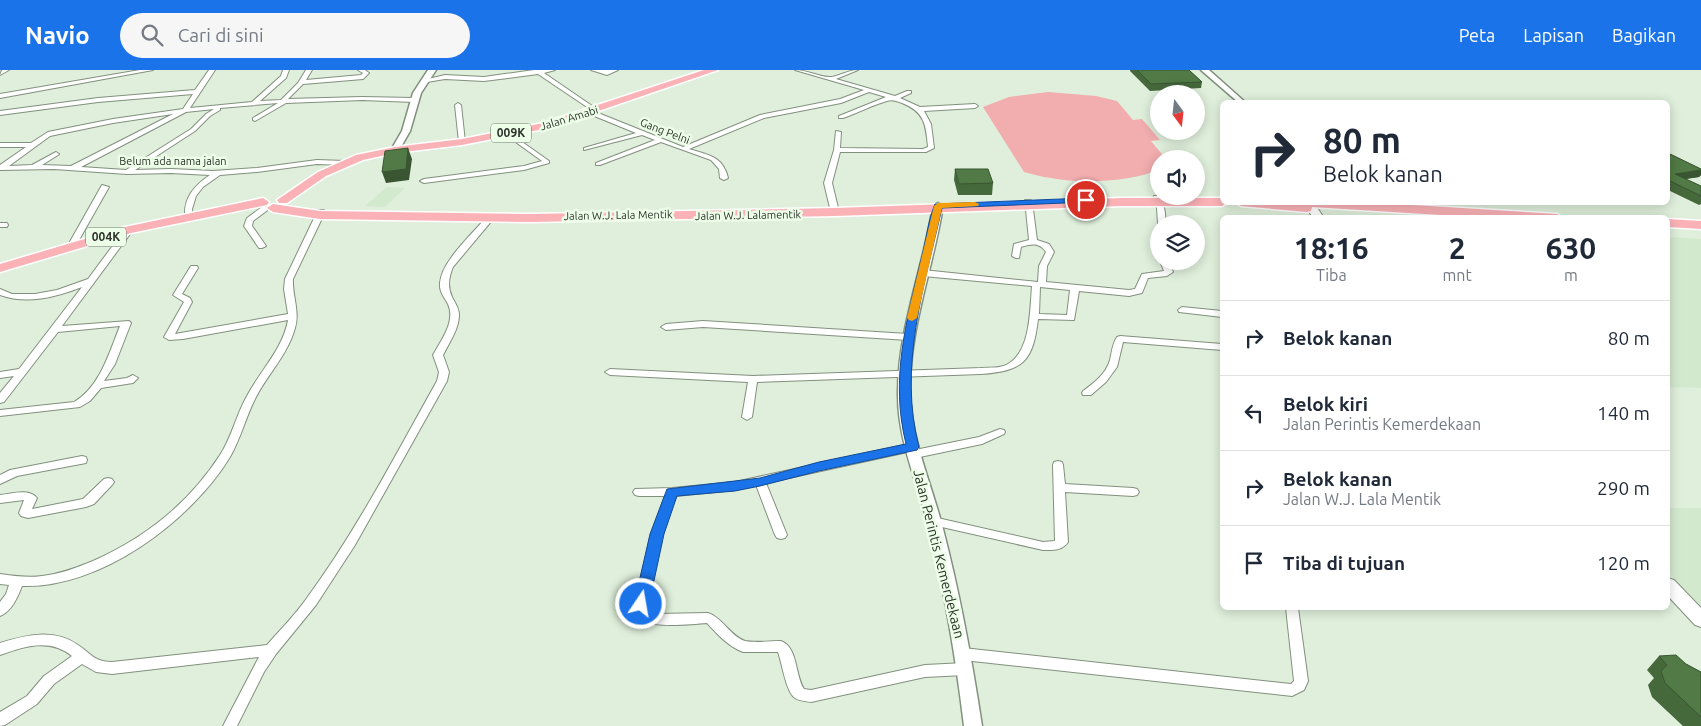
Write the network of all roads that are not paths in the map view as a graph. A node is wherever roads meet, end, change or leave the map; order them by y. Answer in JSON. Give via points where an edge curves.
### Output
{"nodes":[{"id":1,"x":6,"y":70,"type":"edge"},
{"id":2,"x":109,"y":70,"type":"edge"},
{"id":3,"x":150,"y":70,"type":"edge"},
{"id":4,"x":212,"y":70,"type":"edge"},
{"id":5,"x":286,"y":70,"type":"edge"},
{"id":6,"x":309,"y":70,"type":"edge"},
{"id":7,"x":361,"y":70,"type":"edge"},
{"id":8,"x":432,"y":70,"type":"edge"},
{"id":9,"x":538,"y":70,"type":"edge"},
{"id":10,"x":552,"y":70,"type":"edge"},
{"id":11,"x":594,"y":70,"type":"edge"},
{"id":12,"x":615,"y":70,"type":"edge"},
{"id":13,"x":798,"y":70,"type":"edge"},
{"id":14,"x":855,"y":70,"type":"edge"},
{"id":15,"x":1204,"y":70,"type":"edge"},
{"id":16,"x":707,"y":71,"type":"edge"},
{"id":17,"x":0,"y":72,"type":"edge"},
{"id":18,"x":111,"y":77,"type":"junction"},
{"id":19,"x":830,"y":79,"type":"junction"},
{"id":20,"x":427,"y":80,"type":"junction"},
{"id":21,"x":301,"y":82,"type":"junction"},
{"id":22,"x":867,"y":90,"type":"junction"},
{"id":23,"x":196,"y":92,"type":"junction"},
{"id":24,"x":909,"y":92,"type":"dead end"},
{"id":25,"x":12,"y":94,"type":"junction"},
{"id":26,"x":0,"y":96,"type":"edge"},
{"id":27,"x":891,"y":98,"type":"junction"},
{"id":28,"x":414,"y":100,"type":"junction"},
{"id":29,"x":1240,"y":100,"type":"edge"},
{"id":30,"x":286,"y":101,"type":"junction"},
{"id":31,"x":254,"y":104,"type":"junction"},
{"id":32,"x":458,"y":105,"type":"dead end"},
{"id":33,"x":223,"y":106,"type":"junction"},
{"id":34,"x":975,"y":106,"type":"dead end"},
{"id":35,"x":919,"y":109,"type":"junction"},
{"id":36,"x":184,"y":110,"type":"junction"},
{"id":37,"x":0,"y":111,"type":"edge"},
{"id":38,"x":592,"y":111,"type":"junction"},
{"id":39,"x":841,"y":117,"type":"dead end"},
{"id":40,"x":256,"y":119,"type":"dead end"},
{"id":41,"x":838,"y":132,"type":"dead end"},
{"id":42,"x":642,"y":133,"type":"junction"},
{"id":43,"x":508,"y":134,"type":"junction"},
{"id":44,"x":661,"y":140,"type":"junction"},
{"id":45,"x":462,"y":142,"type":"junction"},
{"id":46,"x":0,"y":145,"type":"edge"},
{"id":47,"x":33,"y":145,"type":"junction"},
{"id":48,"x":586,"y":149,"type":"dead end"},
{"id":49,"x":396,"y":150,"type":"junction"},
{"id":50,"x":682,"y":150,"type":"junction"},
{"id":51,"x":837,"y":150,"type":"junction"},
{"id":52,"x":56,"y":154,"type":"dead end"},
{"id":53,"x":345,"y":163,"type":"junction"},
{"id":54,"x":598,"y":164,"type":"dead end"},
{"id":55,"x":33,"y":167,"type":"junction"},
{"id":56,"x":1,"y":168,"type":"edge"},
{"id":57,"x":70,"y":169,"type":"junction"},
{"id":58,"x":127,"y":172,"type":"junction"},
{"id":59,"x":219,"y":173,"type":"junction"},
{"id":60,"x":724,"y":178,"type":"dead end"},
{"id":61,"x":424,"y":182,"type":"dead end"},
{"id":62,"x":105,"y":186,"type":"dead end"},
{"id":63,"x":1150,"y":199,"type":"edge"},
{"id":64,"x":1205,"y":200,"type":"edge"},
{"id":65,"x":1220,"y":200,"type":"edge"},
{"id":66,"x":271,"y":204,"type":"junction"},
{"id":67,"x":1029,"y":204,"type":"junction"},
{"id":68,"x":1275,"y":205,"type":"edge"},
{"id":69,"x":1365,"y":206,"type":"edge"},
{"id":70,"x":932,"y":207,"type":"junction"},
{"id":71,"x":1309,"y":208,"type":"edge"},
{"id":72,"x":835,"y":211,"type":"junction"},
{"id":73,"x":321,"y":213,"type":"junction"},
{"id":74,"x":1450,"y":215,"type":"edge"},
{"id":75,"x":1509,"y":215,"type":"edge"},
{"id":76,"x":189,"y":216,"type":"junction"},
{"id":77,"x":490,"y":218,"type":"junction"},
{"id":78,"x":1670,"y":223,"type":"edge"},
{"id":79,"x":1701,"y":226,"type":"edge"},
{"id":80,"x":1670,"y":227,"type":"edge"},
{"id":81,"x":129,"y":230,"type":"junction"},
{"id":82,"x":1033,"y":241,"type":"junction"},
{"id":83,"x":262,"y":246,"type":"dead end"},
{"id":84,"x":71,"y":247,"type":"junction"},
{"id":85,"x":1016,"y":256,"type":"dead end"},
{"id":86,"x":0,"y":268,"type":"edge"},
{"id":87,"x":194,"y":268,"type":"dead end"},
{"id":88,"x":1168,"y":270,"type":"edge"},
{"id":89,"x":923,"y":273,"type":"junction"},
{"id":90,"x":93,"y":280,"type":"junction"},
{"id":91,"x":1039,"y":284,"type":"junction"},
{"id":92,"x":1075,"y":288,"type":"junction"},
{"id":93,"x":0,"y":292,"type":"edge"},
{"id":94,"x":1182,"y":310,"type":"dead end"},
{"id":95,"x":1220,"y":314,"type":"edge"},
{"id":96,"x":293,"y":316,"type":"junction"},
{"id":97,"x":1033,"y":316,"type":"junction"},
{"id":98,"x":666,"y":327,"type":"dead end"},
{"id":99,"x":56,"y":329,"type":"junction"},
{"id":100,"x":908,"y":337,"type":"junction"},
{"id":101,"x":1220,"y":347,"type":"edge"},
{"id":102,"x":22,"y":372,"type":"junction"},
{"id":103,"x":610,"y":372,"type":"dead end"},
{"id":104,"x":905,"y":373,"type":"junction"},
{"id":105,"x":0,"y":375,"type":"edge"},
{"id":106,"x":134,"y":378,"type":"dead end"},
{"id":107,"x":753,"y":379,"type":"junction"},
{"id":108,"x":96,"y":386,"type":"junction"},
{"id":109,"x":1087,"y":393,"type":"dead end"},
{"id":110,"x":0,"y":400,"type":"edge"},
{"id":111,"x":0,"y":412,"type":"edge"},
{"id":112,"x":747,"y":416,"type":"dead end"},
{"id":113,"x":1000,"y":432,"type":"dead end"},
{"id":114,"x":914,"y":450,"type":"junction"},
{"id":115,"x":82,"y":460,"type":"dead end"},
{"id":116,"x":1058,"y":465,"type":"dead end"},
{"id":117,"x":0,"y":480,"type":"edge"},
{"id":118,"x":108,"y":482,"type":"dead end"},
{"id":119,"x":760,"y":482,"type":"junction"},
{"id":120,"x":1059,"y":488,"type":"junction"},
{"id":121,"x":639,"y":492,"type":"dead end"},
{"id":122,"x":672,"y":492,"type":"junction"},
{"id":123,"x":1133,"y":492,"type":"dead end"},
{"id":124,"x":0,"y":499,"type":"edge"},
{"id":125,"x":933,"y":521,"type":"junction"},
{"id":126,"x":781,"y":535,"type":"dead end"},
{"id":127,"x":0,"y":579,"type":"edge"},
{"id":128,"x":17,"y":581,"type":"junction"},
{"id":129,"x":1670,"y":587,"type":"edge"},
{"id":130,"x":1292,"y":610,"type":"edge"},
{"id":131,"x":0,"y":611,"type":"edge"},
{"id":132,"x":1701,"y":620,"type":"edge"},
{"id":133,"x":0,"y":649,"type":"edge"},
{"id":134,"x":272,"y":650,"type":"junction"},
{"id":135,"x":963,"y":654,"type":"junction"},
{"id":136,"x":81,"y":657,"type":"junction"},
{"id":137,"x":965,"y":669,"type":"junction"},
{"id":138,"x":0,"y":720,"type":"edge"},
{"id":139,"x":230,"y":726,"type":"edge"},
{"id":140,"x":973,"y":726,"type":"edge"}],
"edges":[{"from":1,"to":17,"type":"street"},
{"from":2,"to":18,"type":"street"},
{"from":3,"to":18,"type":"street"},
{"from":4,"to":23,"type":"street"},
{"from":5,"to":31,"type":"street","via":[[284,77]]},
{"from":6,"to":21,"type":"street"},
{"from":7,"to":21,"type":"street","via":[[366,73],[363,77]]},
{"from":8,"to":20,"type":"street"},
{"from":9,"to":10,"type":"street"},
{"from":9,"to":20,"type":"street","via":[[484,79],[445,77]]},
{"from":9,"to":38,"type":"street","name":"Gang Pelni"},
{"from":11,"to":12,"type":"street"},
{"from":13,"to":19,"type":"street"},
{"from":14,"to":19,"type":"street"},
{"from":15,"to":29,"type":"street"},
{"from":16,"to":38,"type":"main road","name":"Jalan Amabi","number":"009K"},
{"from":18,"to":25,"type":"street"},
{"from":19,"to":22,"type":"street"},
{"from":20,"to":28,"type":"street"},
{"from":21,"to":30,"type":"street"},
{"from":22,"to":27,"type":"street"},
{"from":22,"to":50,"type":"street","via":[[841,101],[762,116]]},
{"from":23,"to":36,"type":"street"},
{"from":23,"to":37,"type":"street","via":[[87,100]]},
{"from":24,"to":27,"type":"street"},
{"from":25,"to":26,"type":"street"},
{"from":25,"to":37,"type":"street"},
{"from":27,"to":35,"type":"street"},
{"from":27,"to":39,"type":"street"},
{"from":28,"to":30,"type":"street"},
{"from":28,"to":49,"type":"street","via":[[406,131]]},
{"from":30,"to":31,"type":"street"},
{"from":30,"to":40,"type":"street"},
{"from":31,"to":33,"type":"street"},
{"from":32,"to":45,"type":"street"},
{"from":33,"to":36,"type":"street"},
{"from":33,"to":58,"type":"street","via":[[193,130]]},
{"from":34,"to":35,"type":"street"},
{"from":35,"to":51,"type":"street","via":[[928,128],[931,148],[928,150]]},
{"from":36,"to":47,"type":"street","via":[[48,134]]},
{"from":36,"to":57,"type":"street"},
{"from":38,"to":42,"type":"street","name":"Gang Pelni"},
{"from":38,"to":43,"type":"main road","name":"Jalan Amabi","number":"009K"},
{"from":41,"to":51,"type":"street"},
{"from":42,"to":44,"type":"street","name":"Gang Pelni"},
{"from":42,"to":48,"type":"street"},
{"from":43,"to":45,"type":"main road","name":"Jalan Amabi","number":"009K"},
{"from":43,"to":61,"type":"street","via":[[546,162]]},
{"from":44,"to":50,"type":"street","name":"Gang Pelni"},
{"from":44,"to":54,"type":"street"},
{"from":45,"to":49,"type":"main road","name":"Jalan Amabi","number":"009K"},
{"from":46,"to":47,"type":"street"},
{"from":47,"to":56,"type":"street"},
{"from":49,"to":53,"type":"main road","name":"Jalan Amabi","number":"009K"},
{"from":50,"to":60,"type":"street","name":"Gang Pelni","via":[[719,163]]},
{"from":51,"to":72,"type":"street","via":[[828,183]]},
{"from":52,"to":55,"type":"street"},
{"from":53,"to":59,"type":"street","name":"Belum ada nama jalan","via":[[317,162]]},
{"from":53,"to":66,"type":"main road","name":"Jalan Amabi","number":"009K"},
{"from":55,"to":56,"type":"street","name":"Belum ada nama jalan"},
{"from":55,"to":57,"type":"street","name":"Belum ada nama jalan"},
{"from":57,"to":58,"type":"street","name":"Belum ada nama jalan"},
{"from":58,"to":59,"type":"street","name":"Belum ada nama jalan"},
{"from":59,"to":76,"type":"street","via":[[196,189],[190,200]]},
{"from":62,"to":84,"type":"street"},
{"from":63,"to":67,"type":"main road","name":"Jalan W.J. Lalamentik"},
{"from":64,"to":65,"type":"main road","name":"Jalan W.J. Lalamentik"},
{"from":66,"to":73,"type":"main road","name":"Jalan W.J. Lalamentik"},
{"from":66,"to":76,"type":"main road","number":"004K"},
{"from":66,"to":83,"type":"street","via":[[248,222]]},
{"from":67,"to":70,"type":"main road","name":"Jalan W.J. Lalamentik"},
{"from":67,"to":82,"type":"street"},
{"from":68,"to":71,"type":"main road"},
{"from":69,"to":71,"type":"main road"},
{"from":69,"to":74,"type":"main road"},
{"from":69,"to":75,"type":"main road"},
{"from":70,"to":72,"type":"main road","name":"Jalan W.J. Lalamentik"},
{"from":70,"to":89,"type":"street","name":"Jalan Perintis Kemerdekaan"},
{"from":72,"to":73,"type":"main road","name":"Jalan W.J. Lala Mentik","via":[[527,217]]},
{"from":72,"to":77,"type":"main road","name":"Jalan W.J. Lalamentik"},
{"from":73,"to":77,"type":"main road","name":"Jalan W.J. Lalamentik"},
{"from":73,"to":96,"type":"street","via":[[289,279]]},
{"from":76,"to":81,"type":"main road","number":"004K"},
{"from":77,"to":134,"type":"street","via":[[449,266],[446,275],[446,293],[455,316],[438,354],[444,372],[442,381],[348,547],[316,596]]},
{"from":78,"to":79,"type":"main road"},
{"from":79,"to":80,"type":"main road"},
{"from":81,"to":84,"type":"main road","number":"004K"},
{"from":81,"to":90,"type":"street"},
{"from":82,"to":85,"type":"street","via":[[1017,246]]},
{"from":82,"to":91,"type":"street","via":[[1046,246],[1050,252]]},
{"from":84,"to":86,"type":"main road","number":"004K"},
{"from":87,"to":96,"type":"street","via":[[177,295],[188,302],[169,337]]},
{"from":88,"to":92,"type":"street","via":[[1145,276],[1135,293]]},
{"from":89,"to":91,"type":"street"},
{"from":89,"to":100,"type":"street","name":"Jalan Perintis Kemerdekaan"},
{"from":90,"to":93,"type":"street","via":[[61,292],[36,296]]},
{"from":90,"to":99,"type":"street"},
{"from":91,"to":92,"type":"street"},
{"from":91,"to":97,"type":"street"},
{"from":92,"to":97,"type":"street","via":[[1071,318]]},
{"from":94,"to":95,"type":"street"},
{"from":96,"to":128,"type":"street","via":[[289,333],[252,396],[226,454],[206,483],[174,518],[140,542],[91,567],[60,578]]},
{"from":97,"to":104,"type":"street","via":[[1029,340],[1013,366],[981,371]]},
{"from":98,"to":100,"type":"street","via":[[703,324]]},
{"from":99,"to":102,"type":"street"},
{"from":99,"to":108,"type":"street","via":[[126,323],[108,368]]},
{"from":100,"to":104,"type":"street","name":"Jalan Perintis Kemerdekaan"},
{"from":101,"to":109,"type":"street","via":[[1127,339],[1118,341],[1111,370]]},
{"from":102,"to":105,"type":"street"},
{"from":102,"to":110,"type":"street"},
{"from":103,"to":107,"type":"street"},
{"from":104,"to":107,"type":"street"},
{"from":104,"to":114,"type":"street","name":"Jalan Perintis Kemerdekaan","via":[[905,404]]},
{"from":106,"to":108,"type":"street"},
{"from":107,"to":112,"type":"street"},
{"from":108,"to":111,"type":"street","via":[[86,399],[76,405]]},
{"from":113,"to":114,"type":"street","via":[[982,440]]},
{"from":114,"to":119,"type":"street","via":[[830,464]]},
{"from":114,"to":125,"type":"street","name":"Jalan Perintis Kemerdekaan"},
{"from":115,"to":117,"type":"street","via":[[14,473]]},
{"from":116,"to":120,"type":"street"},
{"from":118,"to":124,"type":"street","via":[[86,503],[28,514],[25,513],[31,498]]},
{"from":119,"to":122,"type":"street"},
{"from":119,"to":126,"type":"street"},
{"from":120,"to":123,"type":"street"},
{"from":120,"to":125,"type":"street","via":[[1062,542],[1058,545],[1043,546]]},
{"from":121,"to":122,"type":"street"},
{"from":122,"to":137,"type":"street","via":[[657,534],[641,604],[649,616],[654,619],[708,618],[743,646],[781,647],[796,690],[805,695],[925,671]]},
{"from":125,"to":135,"type":"street","name":"Jalan Perintis Kemerdekaan"},
{"from":127,"to":128,"type":"street"},
{"from":128,"to":131,"type":"street","via":[[12,596]]},
{"from":129,"to":132,"type":"main road"},
{"from":130,"to":135,"type":"street","via":[[1301,681],[1292,690]]},
{"from":133,"to":136,"type":"street","via":[[41,639],[68,645]]},
{"from":134,"to":136,"type":"street","via":[[112,668],[90,665]]},
{"from":134,"to":139,"type":"street","via":[[259,668]]},
{"from":135,"to":137,"type":"street","name":"Jalan Perintis Kemerdekaan"},
{"from":136,"to":138,"type":"street","via":[[49,680],[32,700]]},
{"from":137,"to":140,"type":"street","name":"Jalan Perintis Kemerdekaan"}]}
